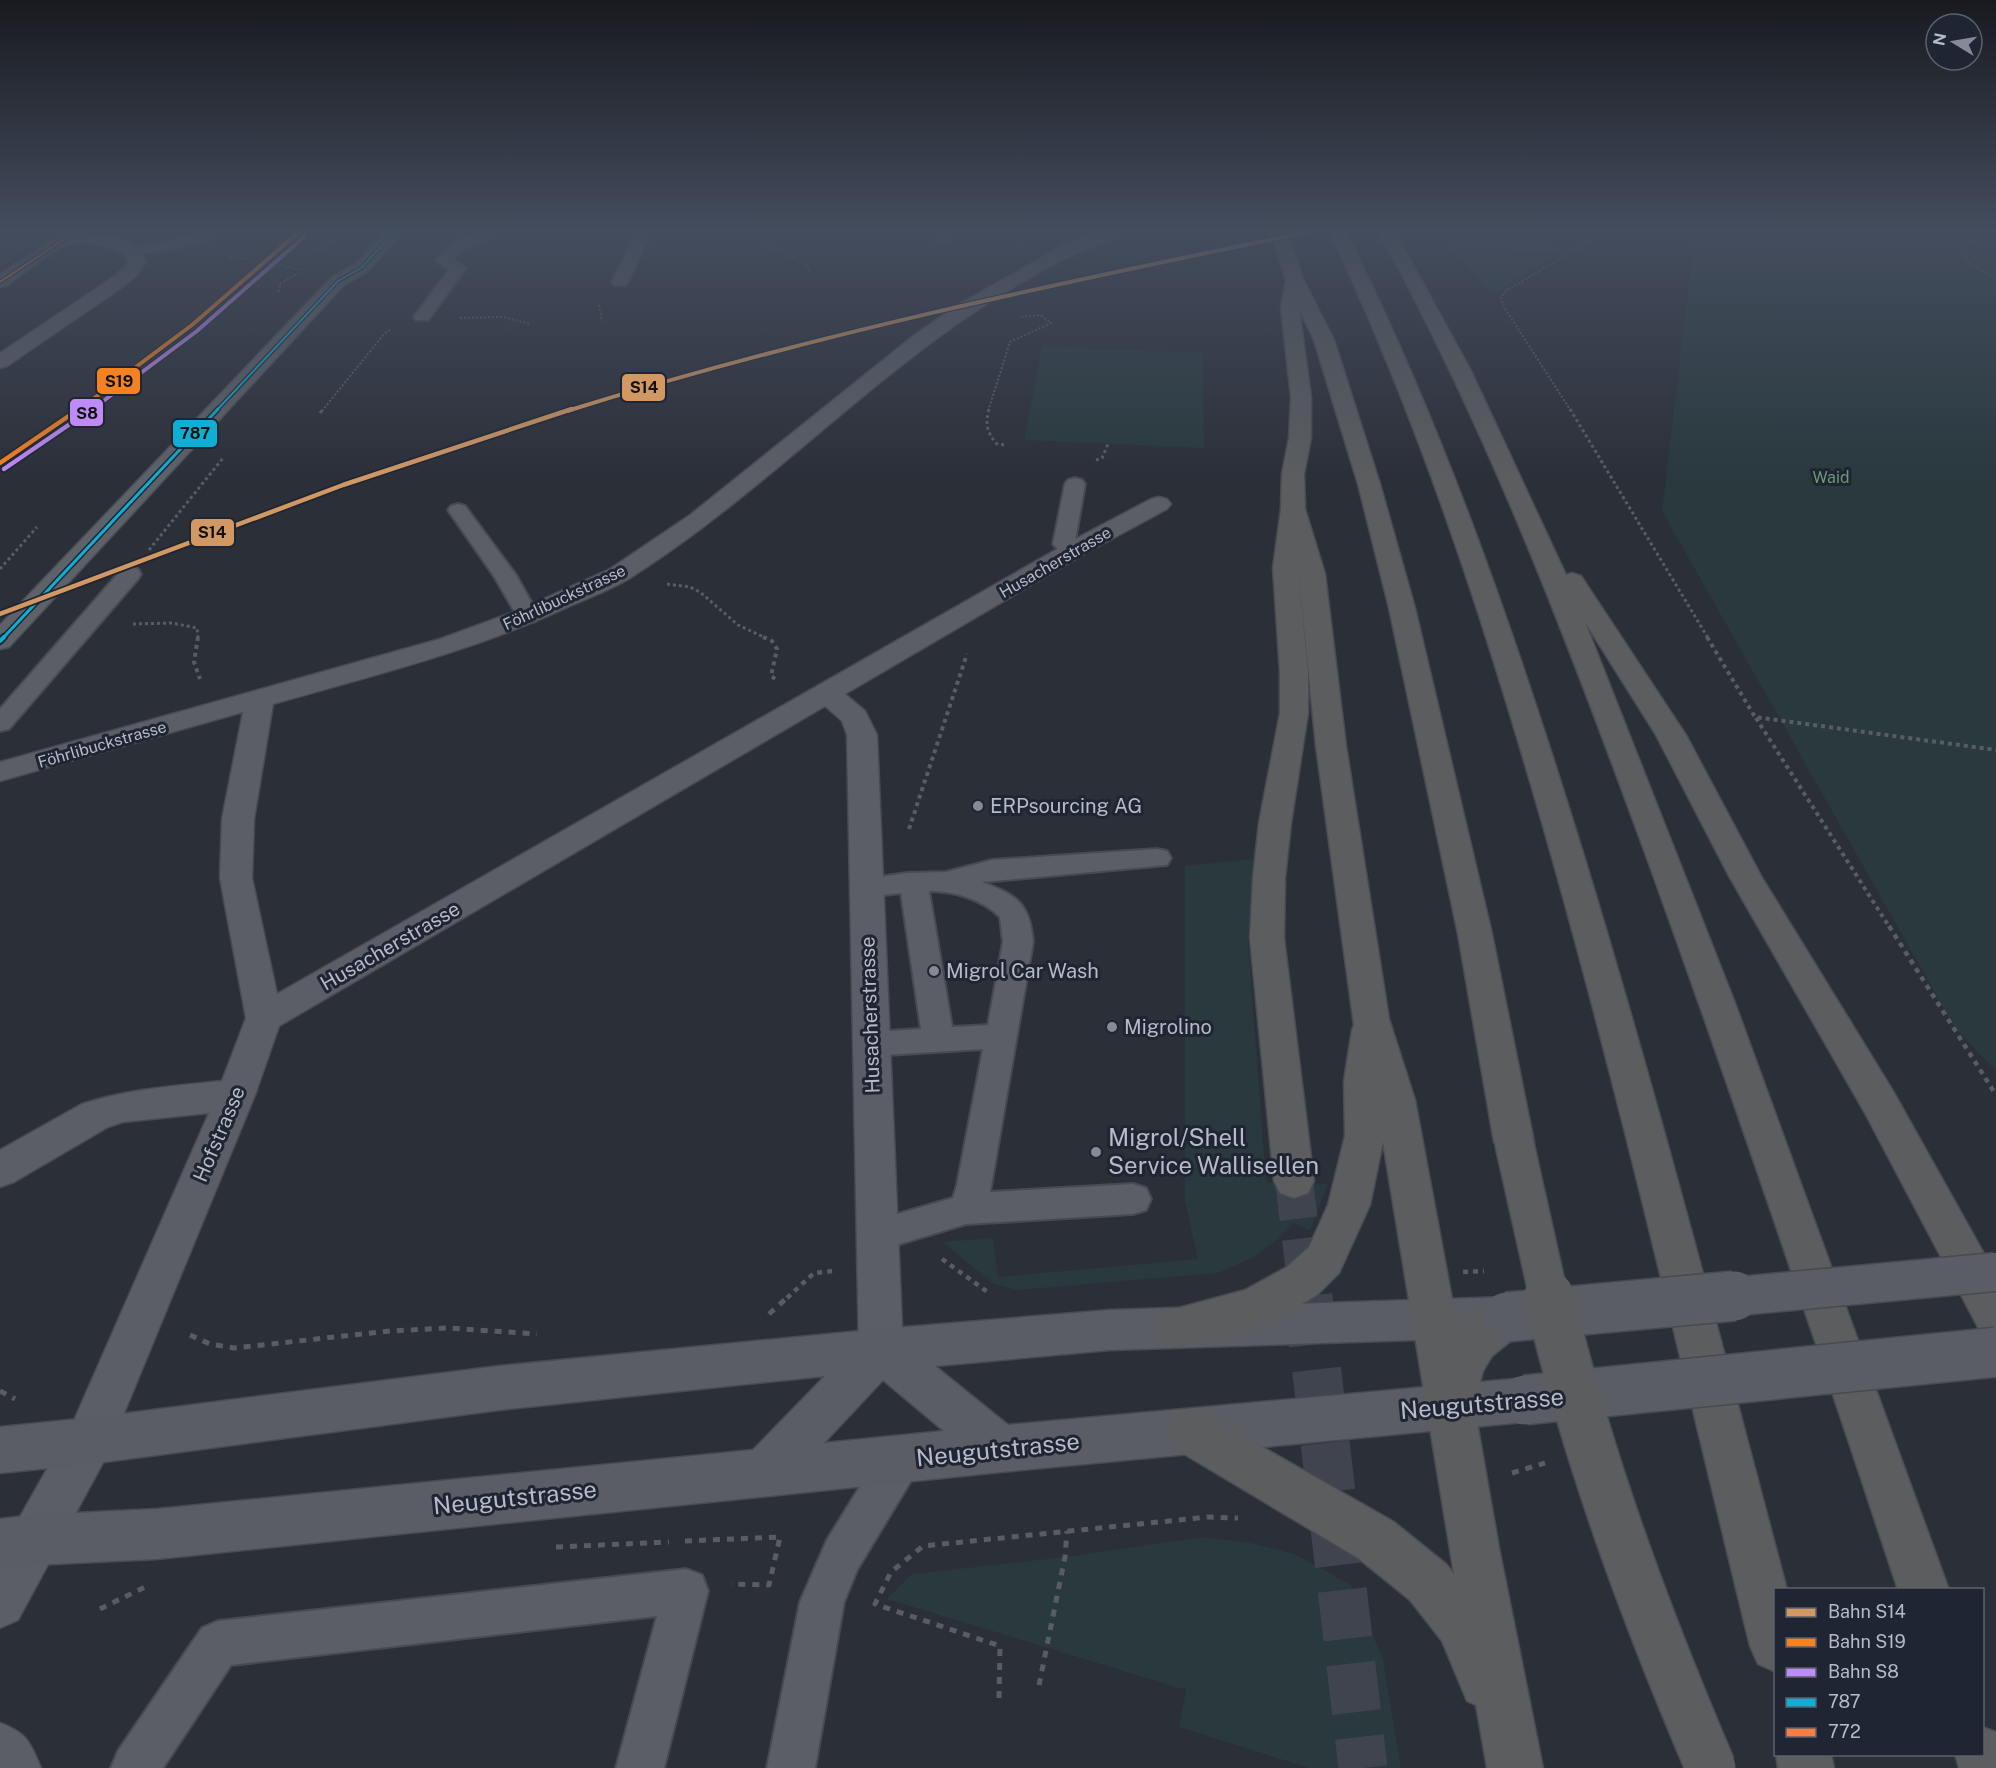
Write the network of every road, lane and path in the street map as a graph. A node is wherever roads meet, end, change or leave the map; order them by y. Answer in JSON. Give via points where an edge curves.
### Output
{"nodes":[{"id":1,"x":68,"y":315,"type":"edge"},
{"id":2,"x":307,"y":315,"type":"edge"},
{"id":3,"x":424,"y":315,"type":"edge"},
{"id":4,"x":957,"y":315,"type":"edge"},
{"id":5,"x":1036,"y":315,"type":"edge"},
{"id":6,"x":1041,"y":315,"type":"edge"},
{"id":7,"x":1291,"y":315,"type":"edge"},
{"id":8,"x":1311,"y":315,"type":"edge"},
{"id":9,"x":1377,"y":315,"type":"edge"},
{"id":10,"x":1431,"y":315,"type":"edge"},
{"id":11,"x":1509,"y":315,"type":"edge"},
{"id":12,"x":422,"y":317,"type":"dead end"},
{"id":13,"x":468,"y":318,"type":"dead end"},
{"id":14,"x":1013,"y":318,"type":"dead end"},
{"id":15,"x":530,"y":324,"type":"dead end"},
{"id":16,"x":400,"y":327,"type":"dead end"},
{"id":17,"x":0,"y":362,"type":"edge"},
{"id":18,"x":320,"y":413,"type":"dead end"},
{"id":19,"x":1007,"y":445,"type":"dead end"},
{"id":20,"x":1075,"y":484,"type":"dead end"},
{"id":21,"x":1159,"y":504,"type":"dead end"},
{"id":22,"x":1524,"y":506,"type":"junction"},
{"id":23,"x":458,"y":510,"type":"dead end"},
{"id":24,"x":1293,"y":510,"type":"junction"},
{"id":25,"x":37,"y":527,"type":"dead end"},
{"id":26,"x":1075,"y":549,"type":"junction"},
{"id":27,"x":0,"y":569,"type":"edge"},
{"id":28,"x":129,"y":574,"type":"dead end"},
{"id":29,"x":528,"y":616,"type":"junction"},
{"id":30,"x":954,"y":622,"type":"junction"},
{"id":31,"x":129,"y":624,"type":"dead end"},
{"id":32,"x":0,"y":641,"type":"edge"},
{"id":33,"x":773,"y":666,"type":"dead end"},
{"id":34,"x":782,"y":685,"type":"dead end"},
{"id":35,"x":828,"y":694,"type":"junction"},
{"id":36,"x":260,"y":699,"type":"junction"},
{"id":37,"x":213,"y":713,"type":"junction"},
{"id":38,"x":1755,"y":717,"type":"junction"},
{"id":39,"x":0,"y":724,"type":"edge"},
{"id":40,"x":1996,"y":750,"type":"edge"},
{"id":41,"x":0,"y":772,"type":"edge"},
{"id":42,"x":908,"y":834,"type":"dead end"},
{"id":43,"x":1157,"y":858,"type":"dead end"},
{"id":44,"x":945,"y":882,"type":"junction"},
{"id":45,"x":914,"y":884,"type":"junction"},
{"id":46,"x":867,"y":886,"type":"junction"},
{"id":47,"x":264,"y":1018,"type":"junction"},
{"id":48,"x":1371,"y":1019,"type":"junction"},
{"id":49,"x":1002,"y":1036,"type":"junction"},
{"id":50,"x":938,"y":1039,"type":"junction"},
{"id":51,"x":871,"y":1044,"type":"junction"},
{"id":52,"x":236,"y":1095,"type":"junction"},
{"id":53,"x":1996,"y":1095,"type":"edge"},
{"id":54,"x":0,"y":1170,"type":"edge"},
{"id":55,"x":1294,"y":1181,"type":"tunnel mouth"},
{"id":56,"x":1133,"y":1199,"type":"dead end"},
{"id":57,"x":966,"y":1209,"type":"junction"},
{"id":58,"x":877,"y":1251,"type":"junction"},
{"id":59,"x":1996,"y":1272,"type":"edge"},
{"id":60,"x":994,"y":1296,"type":"dead end"},
{"id":61,"x":767,"y":1316,"type":"dead end"},
{"id":62,"x":1507,"y":1317,"type":"junction"},
{"id":63,"x":1996,"y":1317,"type":"edge"},
{"id":64,"x":1433,"y":1319,"type":"junction"},
{"id":65,"x":1176,"y":1327,"type":"junction"},
{"id":66,"x":550,"y":1334,"type":"dead end"},
{"id":67,"x":190,"y":1335,"type":"dead end"},
{"id":68,"x":881,"y":1350,"type":"junction"},
{"id":69,"x":1996,"y":1352,"type":"edge"},
{"id":70,"x":1451,"y":1407,"type":"junction"},
{"id":71,"x":1191,"y":1432,"type":"junction"},
{"id":72,"x":89,"y":1441,"type":"junction"},
{"id":73,"x":1001,"y":1449,"type":"junction"},
{"id":74,"x":0,"y":1450,"type":"edge"},
{"id":75,"x":900,"y":1460,"type":"junction"},
{"id":76,"x":1551,"y":1461,"type":"dead end"},
{"id":77,"x":764,"y":1473,"type":"junction"},
{"id":78,"x":1500,"y":1477,"type":"dead end"},
{"id":79,"x":1241,"y":1518,"type":"dead end"},
{"id":80,"x":1067,"y":1531,"type":"junction"},
{"id":81,"x":780,"y":1537,"type":"dead end"},
{"id":82,"x":17,"y":1542,"type":"edge"},
{"id":83,"x":1923,"y":1588,"type":"edge"},
{"id":84,"x":686,"y":1591,"type":"junction"},
{"id":85,"x":0,"y":1602,"type":"edge"},
{"id":86,"x":1774,"y":1638,"type":"edge"},
{"id":87,"x":1039,"y":1685,"type":"dead end"},
{"id":88,"x":999,"y":1698,"type":"dead end"},
{"id":89,"x":0,"y":1750,"type":"edge"},
{"id":90,"x":1511,"y":1750,"type":"edge"},
{"id":91,"x":13,"y":1768,"type":"edge"},
{"id":92,"x":135,"y":1768,"type":"edge"},
{"id":93,"x":640,"y":1768,"type":"edge"},
{"id":94,"x":791,"y":1768,"type":"edge"},
{"id":95,"x":1711,"y":1768,"type":"edge"}],
"edges":[{"from":1,"to":17,"type":"street"},
{"from":2,"to":32,"type":"main road"},
{"from":3,"to":12,"type":"lane"},
{"from":4,"to":29,"type":"street","name":"Föhrlibuckstrasse","via":[[666,544],[619,574]]},
{"from":5,"to":14,"type":"path"},
{"from":6,"to":19,"type":"path","via":[[1051,323],[1010,342],[988,412],[986,424],[991,437],[997,444]]},
{"from":7,"to":24,"type":"highway","via":[[1301,397]]},
{"from":8,"to":95,"type":"highway","bridge":true,"via":[[1324,340],[1369,484],[1402,608],[1466,889],[1514,1142],[1559,1338],[1619,1538]]},
{"from":9,"to":86,"type":"highway","via":[[1425,429],[1531,733],[1634,1089]]},
{"from":10,"to":22,"type":"highway"},
{"from":11,"to":38,"type":"path","via":[[1548,372]]},
{"from":13,"to":15,"type":"path","via":[[512,318]]},
{"from":16,"to":18,"type":"path","via":[[384,334]]},
{"from":20,"to":26,"type":"lane","via":[[1064,544]]},
{"from":21,"to":26,"type":"street","name":"Husacherstrasse"},
{"from":22,"to":63,"type":"highway","via":[[1671,735],[1745,876],[1879,1102]]},
{"from":22,"to":83,"type":"highway","via":[[1677,894]]},
{"from":23,"to":29,"type":"lane","via":[[505,575]]},
{"from":24,"to":48,"type":"highway","via":[[1312,574],[1331,746]]},
{"from":24,"to":55,"type":"highway","via":[[1285,568],[1294,713],[1275,823],[1267,938]]},
{"from":25,"to":27,"type":"path"},
{"from":26,"to":30,"type":"street","name":"Husacherstrasse"},
{"from":28,"to":39,"type":"lane"},
{"from":29,"to":36,"type":"street","name":"Föhrlibuckstrasse","via":[[450,645]]},
{"from":30,"to":35,"type":"street","name":"Husacherstrasse"},
{"from":30,"to":42,"type":"path","via":[[974,633]]},
{"from":31,"to":37,"type":"path","via":[[197,628],[199,636],[192,664]]},
{"from":33,"to":34,"type":"path","via":[[771,676]]},
{"from":35,"to":46,"type":"street","name":"Husacherstrasse","via":[[855,717],[862,735]]},
{"from":35,"to":47,"type":"street","name":"Husacherstrasse"},
{"from":36,"to":37,"type":"street","name":"Föhrlibuckstrasse"},
{"from":36,"to":47,"type":"street","via":[[238,819],[236,878]]},
{"from":37,"to":41,"type":"street","name":"Föhrlibuckstrasse"},
{"from":38,"to":40,"type":"path"},
{"from":38,"to":53,"type":"path"},
{"from":43,"to":44,"type":"lane","via":[[992,870]]},
{"from":44,"to":45,"type":"lane"},
{"from":44,"to":49,"type":"lane","via":[[981,893],[1012,911],[1018,942]]},
{"from":45,"to":46,"type":"lane"},
{"from":45,"to":50,"type":"lane"},
{"from":46,"to":51,"type":"street","name":"Husacherstrasse"},
{"from":47,"to":52,"type":"street","name":"Hofstrasse"},
{"from":48,"to":64,"type":"highway","via":[[1396,1100]]},
{"from":48,"to":65,"type":"highway","via":[[1363,1081],[1365,1136],[1349,1205],[1324,1260],[1302,1281],[1250,1309]]},
{"from":49,"to":50,"type":"lane"},
{"from":49,"to":57,"type":"lane","via":[[975,1185]]},
{"from":50,"to":51,"type":"lane"},
{"from":51,"to":58,"type":"street","name":"Husacherstrasse"},
{"from":52,"to":54,"type":"street","via":[[123,1107],[96,1115]]},
{"from":52,"to":72,"type":"street","name":"Hofstrasse"},
{"from":56,"to":57,"type":"lane"},
{"from":57,"to":58,"type":"lane"},
{"from":58,"to":60,"type":"path","via":[[944,1258]]},
{"from":58,"to":61,"type":"path","via":[[814,1273]]},
{"from":58,"to":68,"type":"street","name":"Husacherstrasse"},
{"from":59,"to":62,"type":"main road","bridge":true},
{"from":62,"to":64,"type":"main road"},
{"from":62,"to":70,"type":"highway","via":[[1476,1341],[1462,1366]]},
{"from":64,"to":65,"type":"main road"},
{"from":64,"to":70,"type":"highway"},
{"from":65,"to":68,"type":"main road"},
{"from":66,"to":67,"type":"path","via":[[448,1328],[234,1348]]},
{"from":68,"to":72,"type":"main road","via":[[499,1388]]},
{"from":68,"to":73,"type":"main road"},
{"from":68,"to":77,"type":"main road"},
{"from":69,"to":70,"type":"main road","name":"Neugutstrasse","bridge":true},
{"from":70,"to":71,"type":"main road","name":"Neugutstrasse"},
{"from":70,"to":90,"type":"highway"},
{"from":71,"to":73,"type":"main road","name":"Neugutstrasse"},
{"from":71,"to":90,"type":"highway","via":[[1376,1540],[1428,1582],[1460,1623]]},
{"from":72,"to":74,"type":"main road"},
{"from":72,"to":82,"type":"street","name":"Hofstrasse"},
{"from":73,"to":75,"type":"main road","name":"Neugutstrasse"},
{"from":75,"to":77,"type":"main road","name":"Neugutstrasse"},
{"from":75,"to":94,"type":"lane","via":[[842,1555],[822,1602]]},
{"from":76,"to":78,"type":"path"},
{"from":77,"to":82,"type":"main road","name":"Neugutstrasse","via":[[168,1533]]},
{"from":79,"to":80,"type":"path","via":[[1208,1517]]},
{"from":80,"to":87,"type":"path"},
{"from":80,"to":88,"type":"path","via":[[923,1546],[891,1572],[875,1604],[1000,1646]]},
{"from":81,"to":84,"type":"path","via":[[770,1584],[724,1583]]},
{"from":82,"to":85,"type":"street","name":"Hofstrasse"},
{"from":84,"to":92,"type":"lane","via":[[218,1644]]},
{"from":84,"to":93,"type":"lane"},
{"from":89,"to":91,"type":"street"}]}
